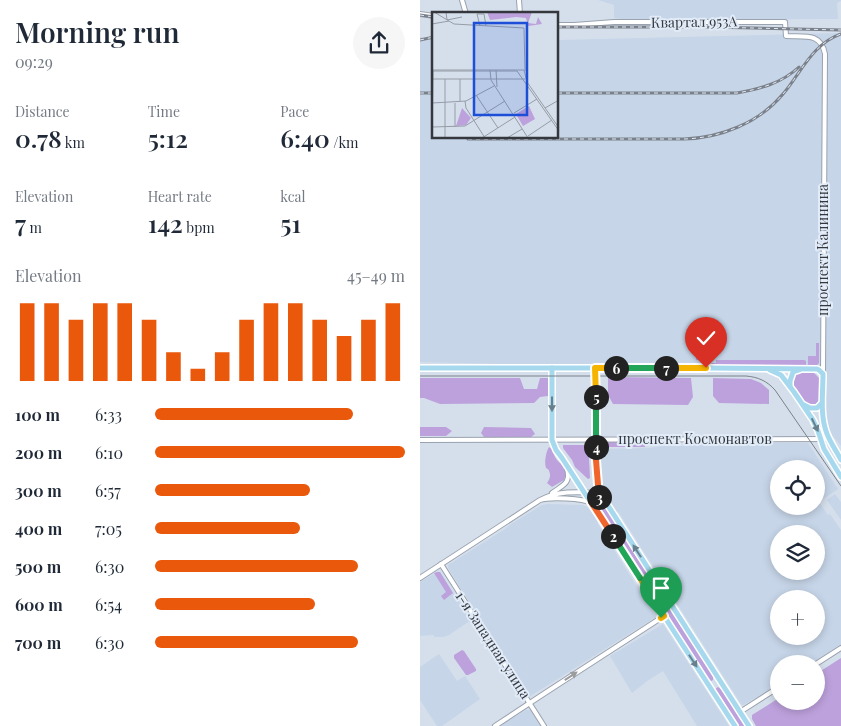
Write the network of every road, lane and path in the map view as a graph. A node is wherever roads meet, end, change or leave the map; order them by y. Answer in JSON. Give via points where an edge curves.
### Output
{"nodes":[{"id":1,"x":559,"y":25,"type":"edge"},
{"id":2,"x":817,"y":39,"type":"joint"},
{"id":3,"x":420,"y":368,"type":"edge"},
{"id":4,"x":552,"y":368,"type":"junction"},
{"id":5,"x":595,"y":368,"type":"junction"},
{"id":6,"x":759,"y":368,"type":"junction"},
{"id":7,"x":802,"y":369,"type":"junction"},
{"id":8,"x":823,"y":374,"type":"junction"},
{"id":9,"x":790,"y":386,"type":"junction"},
{"id":10,"x":823,"y":402,"type":"junction"},
{"id":11,"x":802,"y":403,"type":"junction"},
{"id":12,"x":820,"y":439,"type":"junction"},
{"id":13,"x":830,"y":439,"type":"junction"},
{"id":14,"x":420,"y":440,"type":"edge"},
{"id":15,"x":552,"y":440,"type":"junction"},
{"id":16,"x":596,"y":440,"type":"junction"},
{"id":17,"x":841,"y":461,"type":"edge"},
{"id":18,"x":566,"y":464,"type":"junction"},
{"id":19,"x":834,"y":467,"type":"junction"},
{"id":20,"x":841,"y":477,"type":"edge"},
{"id":21,"x":584,"y":492,"type":"junction"},
{"id":22,"x":600,"y":493,"type":"junction"},
{"id":23,"x":546,"y":496,"type":"junction"},
{"id":24,"x":540,"y":500,"type":"junction"},
{"id":25,"x":591,"y":502,"type":"junction"},
{"id":26,"x":440,"y":564,"type":"junction"},
{"id":27,"x":420,"y":578,"type":"edge"},
{"id":28,"x":664,"y":616,"type":"junction"},
{"id":29,"x":841,"y":648,"type":"edge"},
{"id":30,"x":825,"y":658,"type":"edge"},
{"id":31,"x":720,"y":680,"type":"junction"},
{"id":32,"x":710,"y":687,"type":"junction"},
{"id":33,"x":770,"y":693,"type":"edge"},
{"id":34,"x":530,"y":703,"type":"junction"},
{"id":35,"x":740,"y":712,"type":"junction"},
{"id":36,"x":495,"y":726,"type":"edge"},
{"id":37,"x":544,"y":726,"type":"edge"},
{"id":38,"x":735,"y":726,"type":"edge"},
{"id":39,"x":749,"y":726,"type":"edge"}],
"edges":[{"from":1,"to":2,"type":"street","name":"Квартал 953А","via":[[785,22],[786,36]]},
{"from":2,"to":8,"type":"street","name":"проспект Калинина","via":[[825,54]]},
{"from":3,"to":4,"type":"main road"},
{"from":4,"to":5,"type":"main road"},
{"from":4,"to":15,"type":"main road","one_way":true},
{"from":5,"to":6,"type":"main road"},
{"from":5,"to":16,"type":"main road"},
{"from":6,"to":7,"type":"main road"},
{"from":6,"to":9,"type":"main road","via":[[780,374]]},
{"from":7,"to":8,"type":"main road","via":[[817,369]]},
{"from":7,"to":9,"type":"main road","via":[[794,372]]},
{"from":8,"to":10,"type":"main road","name":"проспект Калинина"},
{"from":9,"to":11,"type":"main road"},
{"from":10,"to":11,"type":"main road","via":[[814,408]]},
{"from":10,"to":13,"type":"main road","name":"проспект Калинина","via":[[825,428]]},
{"from":11,"to":12,"type":"main road","one_way":true},
{"from":12,"to":13,"type":"street","name":"проспект Космонавтов"},
{"from":12,"to":16,"type":"street","name":"проспект Космонавтов"},
{"from":12,"to":19,"type":"main road"},
{"from":13,"to":17,"type":"main road","name":"проспект Калинина"},
{"from":14,"to":15,"type":"street","name":"проспект Космонавтов"},
{"from":15,"to":16,"type":"street","name":"проспект Космонавтов"},
{"from":15,"to":18,"type":"main road"},
{"from":16,"to":22,"type":"main road"},
{"from":17,"to":19,"type":"main road"},
{"from":18,"to":21,"type":"main road"},
{"from":18,"to":23,"type":"street","via":[[568,481]]},
{"from":19,"to":20,"type":"main road"},
{"from":21,"to":22,"type":"street"},
{"from":21,"to":23,"type":"street"},
{"from":21,"to":25,"type":"main road"},
{"from":22,"to":25,"type":"street","via":[[598,499]]},
{"from":31,"to":22,"type":"main road","one_way":true},
{"from":23,"to":24,"type":"street"},
{"from":24,"to":25,"type":"street"},
{"from":24,"to":26,"type":"street"},
{"from":25,"to":28,"type":"main road"},
{"from":26,"to":27,"type":"street"},
{"from":26,"to":34,"type":"street","name":"1-я Западная улица"},
{"from":28,"to":32,"type":"main road","one_way":true},
{"from":34,"to":28,"type":"street","one_way":true},
{"from":29,"to":30,"type":"street"},
{"from":31,"to":32,"type":"main road"},
{"from":31,"to":35,"type":"main road"},
{"from":32,"to":38,"type":"main road"},
{"from":33,"to":35,"type":"street"},
{"from":34,"to":36,"type":"street"},
{"from":34,"to":37,"type":"street","name":"1-я Западная улица"},
{"from":35,"to":39,"type":"main road"}]}
